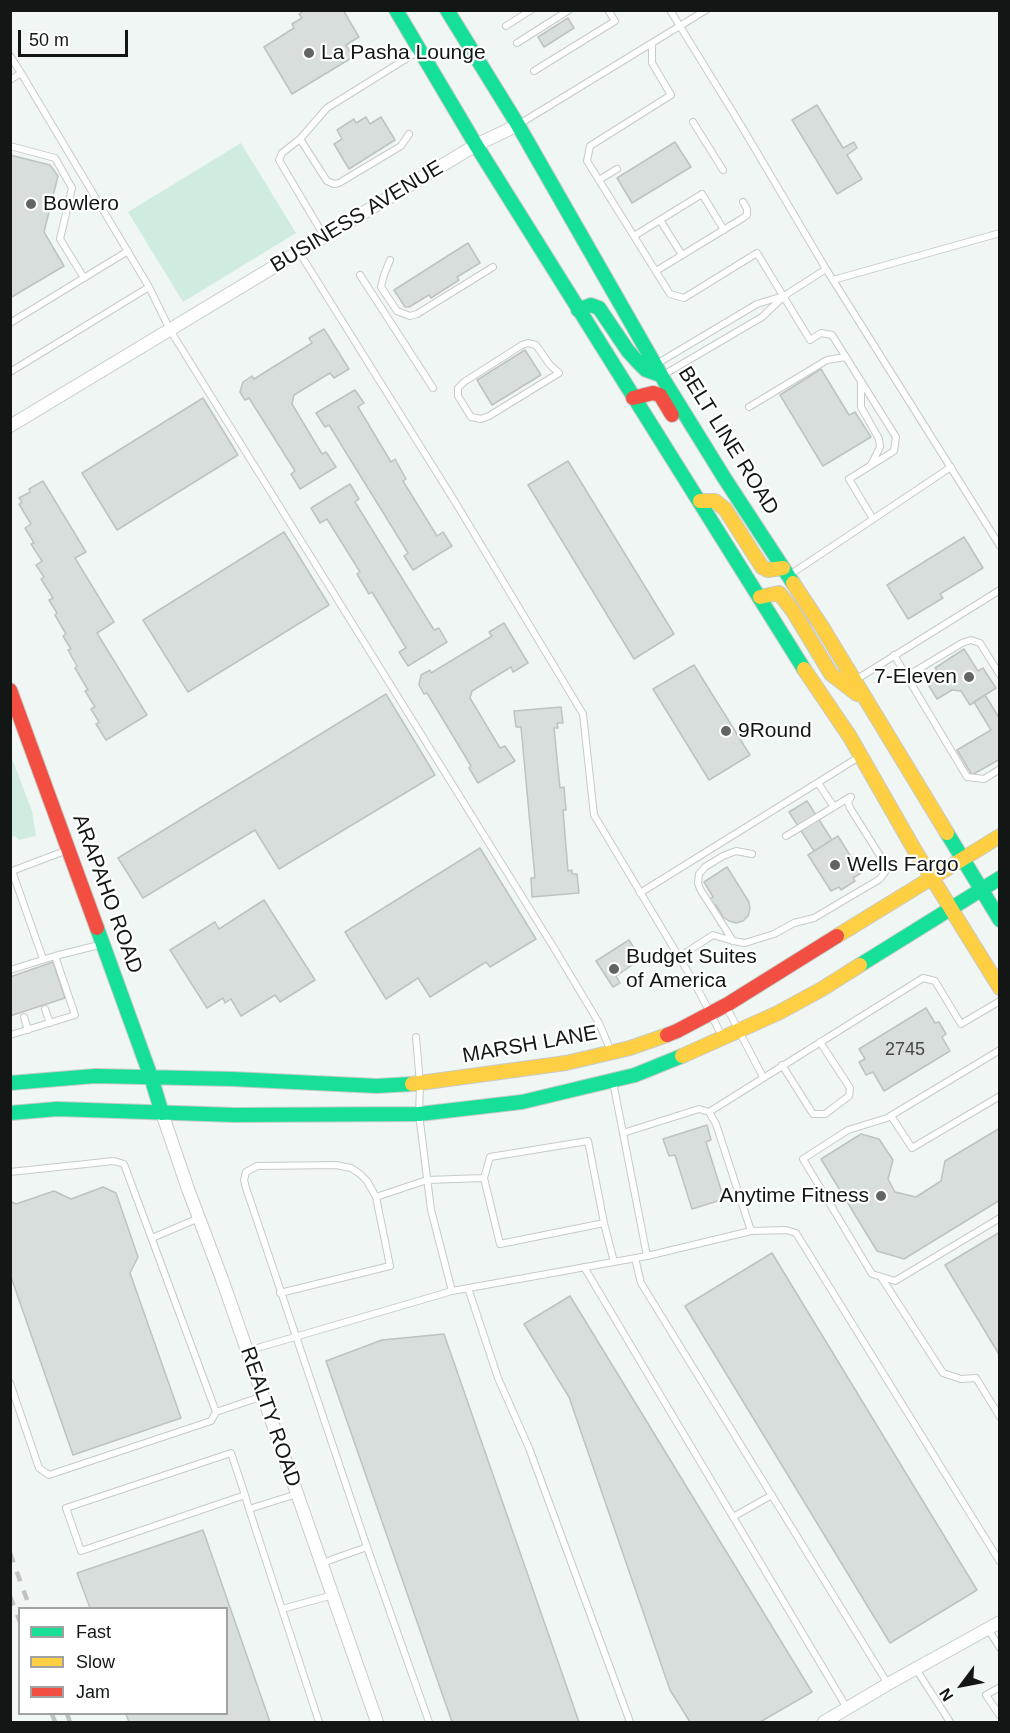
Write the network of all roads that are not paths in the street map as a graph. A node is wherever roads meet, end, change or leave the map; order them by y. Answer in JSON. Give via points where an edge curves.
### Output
{"nodes":[{"id":1,"x":396,"y":10,"type":"edge"},
{"id":2,"x":447,"y":10,"type":"edge"},
{"id":3,"x":531,"y":10,"type":"edge"},
{"id":4,"x":569,"y":10,"type":"edge"},
{"id":5,"x":608,"y":10,"type":"edge"},
{"id":6,"x":670,"y":10,"type":"edge"},
{"id":7,"x":706,"y":10,"type":"edge"},
{"id":8,"x":506,"y":26,"type":"dead end"},
{"id":9,"x":679,"y":27,"type":"junction"},
{"id":10,"x":517,"y":43,"type":"dead end"},
{"id":11,"x":652,"y":43,"type":"junction"},
{"id":12,"x":420,"y":50,"type":"junction"},
{"id":13,"x":10,"y":56,"type":"edge"},
{"id":14,"x":534,"y":71,"type":"dead end"},
{"id":15,"x":21,"y":73,"type":"junction"},
{"id":16,"x":10,"y":80,"type":"edge"},
{"id":17,"x":693,"y":122,"type":"dead end"},
{"id":18,"x":518,"y":125,"type":"junction"},
{"id":19,"x":409,"y":134,"type":"dead end"},
{"id":20,"x":300,"y":138,"type":"junction"},
{"id":21,"x":476,"y":145,"type":"junction"},
{"id":22,"x":10,"y":146,"type":"edge"},
{"id":23,"x":76,"y":165,"type":"junction"},
{"id":24,"x":617,"y":169,"type":"dead end"},
{"id":25,"x":723,"y":170,"type":"dead end"},
{"id":26,"x":64,"y":173,"type":"junction"},
{"id":27,"x":599,"y":180,"type":"junction"},
{"id":28,"x":743,"y":202,"type":"dead end"},
{"id":29,"x":660,"y":220,"type":"junction"},
{"id":30,"x":724,"y":230,"type":"junction"},
{"id":31,"x":999,"y":233,"type":"edge"},
{"id":32,"x":634,"y":236,"type":"junction"},
{"id":33,"x":324,"y":237,"type":"junction"},
{"id":34,"x":128,"y":251,"type":"junction"},
{"id":35,"x":299,"y":252,"type":"junction"},
{"id":36,"x":682,"y":255,"type":"junction"},
{"id":37,"x":390,"y":260,"type":"dead end"},
{"id":38,"x":493,"y":267,"type":"dead end"},
{"id":39,"x":826,"y":269,"type":"junction"},
{"id":40,"x":656,"y":271,"type":"junction"},
{"id":41,"x":360,"y":275,"type":"dead end"},
{"id":42,"x":84,"y":278,"type":"junction"},
{"id":43,"x":833,"y":280,"type":"junction"},
{"id":44,"x":149,"y":286,"type":"junction"},
{"id":45,"x":784,"y":296,"type":"junction"},
{"id":46,"x":578,"y":310,"type":"junction"},
{"id":47,"x":10,"y":323,"type":"edge"},
{"id":48,"x":170,"y":330,"type":"junction"},
{"id":49,"x":846,"y":357,"type":"junction"},
{"id":50,"x":659,"y":370,"type":"junction"},
{"id":51,"x":10,"y":372,"type":"edge"},
{"id":52,"x":559,"y":373,"type":"joint"},
{"id":53,"x":861,"y":380,"type":"junction"},
{"id":54,"x":433,"y":388,"type":"dead end"},
{"id":55,"x":633,"y":398,"type":"junction"},
{"id":56,"x":749,"y":407,"type":"dead end"},
{"id":57,"x":10,"y":426,"type":"edge"},
{"id":58,"x":870,"y":466,"type":"junction"},
{"id":59,"x":951,"y":467,"type":"junction"},
{"id":60,"x":719,"y":469,"type":"junction"},
{"id":61,"x":700,"y":501,"type":"junction"},
{"id":62,"x":873,"y":519,"type":"junction"},
{"id":63,"x":999,"y":546,"type":"edge"},
{"id":64,"x":786,"y":572,"type":"junction"},
{"id":65,"x":999,"y":590,"type":"edge"},
{"id":66,"x":760,"y":597,"type":"junction"},
{"id":67,"x":894,"y":655,"type":"junction"},
{"id":68,"x":999,"y":675,"type":"edge"},
{"id":69,"x":907,"y":676,"type":"junction"},
{"id":70,"x":854,"y":680,"type":"junction"},
{"id":71,"x":10,"y":690,"type":"edge"},
{"id":72,"x":868,"y":703,"type":"junction"},
{"id":73,"x":861,"y":756,"type":"junction"},
{"id":74,"x":999,"y":769,"type":"edge"},
{"id":75,"x":818,"y":783,"type":"junction"},
{"id":76,"x":834,"y":807,"type":"junction"},
{"id":77,"x":786,"y":836,"type":"dead end"},
{"id":78,"x":999,"y":836,"type":"edge"},
{"id":79,"x":69,"y":850,"type":"junction"},
{"id":80,"x":752,"y":854,"type":"dead end"},
{"id":81,"x":962,"y":858,"type":"junction"},
{"id":82,"x":11,"y":871,"type":"edge"},
{"id":83,"x":933,"y":878,"type":"junction"},
{"id":84,"x":999,"y":878,"type":"edge"},
{"id":85,"x":981,"y":890,"type":"junction"},
{"id":86,"x":640,"y":893,"type":"junction"},
{"id":87,"x":951,"y":907,"type":"junction"},
{"id":88,"x":999,"y":920,"type":"edge"},
{"id":89,"x":733,"y":941,"type":"junction"},
{"id":90,"x":103,"y":944,"type":"junction"},
{"id":91,"x":55,"y":956,"type":"junction"},
{"id":92,"x":679,"y":957,"type":"junction"},
{"id":93,"x":43,"y":959,"type":"junction"},
{"id":94,"x":29,"y":964,"type":"junction"},
{"id":95,"x":10,"y":970,"type":"edge"},
{"id":96,"x":32,"y":972,"type":"dead end"},
{"id":97,"x":999,"y":988,"type":"edge"},
{"id":98,"x":999,"y":1001,"type":"edge"},
{"id":99,"x":725,"y":1005,"type":"junction"},
{"id":100,"x":45,"y":1009,"type":"dead end"},
{"id":101,"x":711,"y":1013,"type":"junction"},
{"id":102,"x":24,"y":1017,"type":"dead end"},
{"id":103,"x":50,"y":1023,"type":"junction"},
{"id":104,"x":28,"y":1030,"type":"junction"},
{"id":105,"x":738,"y":1032,"type":"junction"},
{"id":106,"x":10,"y":1035,"type":"edge"},
{"id":107,"x":416,"y":1037,"type":"dead end"},
{"id":108,"x":723,"y":1038,"type":"junction"},
{"id":109,"x":820,"y":1042,"type":"junction"},
{"id":110,"x":999,"y":1050,"type":"edge"},
{"id":111,"x":611,"y":1053,"type":"junction"},
{"id":112,"x":782,"y":1065,"type":"junction"},
{"id":113,"x":151,"y":1077,"type":"junction"},
{"id":114,"x":763,"y":1077,"type":"junction"},
{"id":115,"x":612,"y":1080,"type":"junction"},
{"id":116,"x":10,"y":1083,"type":"edge"},
{"id":117,"x":420,"y":1083,"type":"junction"},
{"id":118,"x":999,"y":1096,"type":"edge"},
{"id":119,"x":709,"y":1112,"type":"junction"},
{"id":120,"x":10,"y":1113,"type":"edge"},
{"id":121,"x":162,"y":1113,"type":"junction"},
{"id":122,"x":418,"y":1114,"type":"junction"},
{"id":123,"x":891,"y":1116,"type":"junction"},
{"id":124,"x":623,"y":1133,"type":"junction"},
{"id":125,"x":10,"y":1172,"type":"edge"},
{"id":126,"x":484,"y":1178,"type":"junction"},
{"id":127,"x":427,"y":1180,"type":"junction"},
{"id":128,"x":376,"y":1197,"type":"junction"},
{"id":129,"x":199,"y":1218,"type":"junction"},
{"id":130,"x":999,"y":1218,"type":"edge"},
{"id":131,"x":604,"y":1223,"type":"junction"},
{"id":132,"x":751,"y":1232,"type":"junction"},
{"id":133,"x":152,"y":1238,"type":"junction"},
{"id":134,"x":647,"y":1256,"type":"junction"},
{"id":135,"x":635,"y":1258,"type":"junction"},
{"id":136,"x":614,"y":1262,"type":"junction"},
{"id":137,"x":584,"y":1267,"type":"junction"},
{"id":138,"x":881,"y":1276,"type":"junction"},
{"id":139,"x":468,"y":1288,"type":"junction"},
{"id":140,"x":452,"y":1291,"type":"junction"},
{"id":141,"x":280,"y":1293,"type":"junction"},
{"id":142,"x":295,"y":1336,"type":"junction"},
{"id":143,"x":247,"y":1351,"type":"junction"},
{"id":144,"x":10,"y":1383,"type":"edge"},
{"id":145,"x":262,"y":1396,"type":"junction"},
{"id":146,"x":216,"y":1412,"type":"junction"},
{"id":147,"x":999,"y":1417,"type":"edge"},
{"id":148,"x":297,"y":1494,"type":"junction"},
{"id":149,"x":245,"y":1495,"type":"junction"},
{"id":150,"x":772,"y":1495,"type":"junction"},
{"id":151,"x":249,"y":1509,"type":"junction"},
{"id":152,"x":733,"y":1517,"type":"junction"},
{"id":153,"x":367,"y":1547,"type":"junction"},
{"id":154,"x":999,"y":1562,"type":"edge"},
{"id":155,"x":321,"y":1563,"type":"junction"},
{"id":156,"x":333,"y":1595,"type":"junction"},
{"id":157,"x":282,"y":1610,"type":"junction"},
{"id":158,"x":999,"y":1622,"type":"edge"},
{"id":159,"x":987,"y":1629,"type":"junction"},
{"id":160,"x":999,"y":1648,"type":"edge"},
{"id":161,"x":916,"y":1668,"type":"junction"},
{"id":162,"x":888,"y":1684,"type":"junction"},
{"id":163,"x":999,"y":1687,"type":"edge"},
{"id":164,"x":848,"y":1708,"type":"junction"},
{"id":165,"x":999,"y":1716,"type":"edge"},
{"id":166,"x":319,"y":1722,"type":"edge"},
{"id":167,"x":377,"y":1722,"type":"edge"},
{"id":168,"x":429,"y":1722,"type":"edge"},
{"id":169,"x":630,"y":1722,"type":"edge"},
{"id":170,"x":824,"y":1722,"type":"edge"},
{"id":171,"x":950,"y":1722,"type":"edge"}],
"edges":[{"from":1,"to":12,"type":"main road"},
{"from":2,"to":18,"type":"main road","name":"BELT LINE ROAD"},
{"from":3,"to":8,"type":"lane"},
{"from":4,"to":10,"type":"lane"},
{"from":5,"to":14,"type":"lane","via":[[615,21]]},
{"from":6,"to":9,"type":"lane"},
{"from":7,"to":9,"type":"lane","name":"BUSINESS AVENUE"},
{"from":9,"to":11,"type":"lane","name":"BUSINESS AVENUE"},
{"from":9,"to":39,"type":"lane"},
{"from":11,"to":18,"type":"lane","name":"BUSINESS AVENUE"},
{"from":11,"to":27,"type":"lane","via":[[652,63],[671,95],[590,146],[587,161]]},
{"from":12,"to":20,"type":"lane","via":[[327,108]]},
{"from":12,"to":21,"type":"main road"},
{"from":13,"to":15,"type":"lane"},
{"from":15,"to":16,"type":"lane"},
{"from":15,"to":23,"type":"lane"},
{"from":17,"to":25,"type":"lane"},
{"from":18,"to":21,"type":"street","name":"BUSINESS AVENUE"},
{"from":18,"to":50,"type":"main road","name":"BELT LINE ROAD"},
{"from":19,"to":20,"type":"lane","via":[[400,146],[334,184],[327,181]]},
{"from":20,"to":33,"type":"lane","via":[[279,160]]},
{"from":21,"to":33,"type":"street","name":"BUSINESS AVENUE"},
{"from":21,"to":46,"type":"main road"},
{"from":22,"to":26,"type":"lane","via":[[55,158]]},
{"from":23,"to":26,"type":"lane"},
{"from":23,"to":34,"type":"lane"},
{"from":24,"to":27,"type":"lane"},
{"from":26,"to":42,"type":"lane","via":[[72,188],[60,239]]},
{"from":27,"to":32,"type":"lane"},
{"from":28,"to":30,"type":"lane","via":[[747,215]]},
{"from":29,"to":30,"type":"lane","via":[[702,194]]},
{"from":29,"to":32,"type":"lane"},
{"from":29,"to":36,"type":"lane"},
{"from":30,"to":36,"type":"lane"},
{"from":31,"to":43,"type":"lane"},
{"from":32,"to":40,"type":"lane"},
{"from":33,"to":35,"type":"street","name":"BUSINESS AVENUE"},
{"from":34,"to":42,"type":"lane"},
{"from":34,"to":44,"type":"lane"},
{"from":35,"to":48,"type":"street","name":"BUSINESS AVENUE"},
{"from":35,"to":86,"type":"lane","via":[[583,714],[594,815]]},
{"from":36,"to":40,"type":"lane"},
{"from":37,"to":38,"type":"lane","via":[[381,287],[397,311],[410,316]]},
{"from":39,"to":43,"type":"lane"},
{"from":39,"to":45,"type":"lane"},
{"from":40,"to":45,"type":"lane","via":[[670,294],[684,298],[757,253]]},
{"from":41,"to":54,"type":"lane"},
{"from":42,"to":47,"type":"lane"},
{"from":43,"to":59,"type":"lane"},
{"from":44,"to":48,"type":"lane"},
{"from":44,"to":51,"type":"lane"},
{"from":45,"to":49,"type":"lane","via":[[810,340],[821,333],[832,335]]},
{"from":45,"to":50,"type":"lane","via":[[762,317]]},
{"from":45,"to":50,"type":"lane","via":[[757,304]]},
{"from":46,"to":50,"type":"main road","via":[[591,305],[599,308],[638,362],[646,370]]},
{"from":46,"to":55,"type":"main road"},
{"from":48,"to":57,"type":"street","name":"BUSINESS AVENUE"},
{"from":48,"to":111,"type":"lane","via":[[554,948],[599,1023]]},
{"from":49,"to":53,"type":"lane"},
{"from":49,"to":56,"type":"lane","via":[[827,360]]},
{"from":50,"to":60,"type":"main road","name":"BELT LINE ROAD"},
{"from":52,"to":52,"type":"lane","via":[[536,345],[528,343],[464,382],[458,388],[458,396],[471,417],[481,419]]},
{"from":53,"to":58,"type":"lane","via":[[861,407],[880,447]]},
{"from":53,"to":58,"type":"lane","via":[[896,436],[894,451]]},
{"from":55,"to":60,"type":"main road","via":[[660,395],[702,456]]},
{"from":55,"to":61,"type":"main road"},
{"from":58,"to":62,"type":"lane","via":[[849,479]]},
{"from":59,"to":62,"type":"lane"},
{"from":59,"to":63,"type":"lane"},
{"from":60,"to":64,"type":"main road","name":"BELT LINE ROAD"},
{"from":61,"to":64,"type":"main road","via":[[715,501],[724,509],[762,567]]},
{"from":61,"to":66,"type":"main road"},
{"from":62,"to":64,"type":"lane"},
{"from":64,"to":70,"type":"main road","name":"BELT LINE ROAD"},
{"from":65,"to":67,"type":"lane"},
{"from":66,"to":72,"type":"main road","via":[[779,593],[831,674]]},
{"from":66,"to":73,"type":"main road"},
{"from":67,"to":69,"type":"lane"},
{"from":67,"to":70,"type":"lane"},
{"from":68,"to":69,"type":"lane","via":[[980,643],[971,640]]},
{"from":69,"to":74,"type":"lane","via":[[967,777],[984,779]]},
{"from":70,"to":72,"type":"main road","name":"BELT LINE ROAD"},
{"from":71,"to":79,"type":"main road","name":"ARAPAHO ROAD"},
{"from":72,"to":81,"type":"main road","name":"BELT LINE ROAD"},
{"from":73,"to":75,"type":"lane"},
{"from":73,"to":83,"type":"main road"},
{"from":75,"to":76,"type":"lane"},
{"from":75,"to":86,"type":"lane"},
{"from":76,"to":77,"type":"lane"},
{"from":76,"to":89,"type":"lane","via":[[851,797],[850,808],[884,862],[885,872],[880,879],[814,918],[761,939]]},
{"from":78,"to":81,"type":"main road","name":"MARSH LANE"},
{"from":79,"to":82,"type":"lane"},
{"from":79,"to":90,"type":"main road","name":"ARAPAHO ROAD"},
{"from":80,"to":89,"type":"lane","via":[[736,851],[699,874],[700,889]]},
{"from":81,"to":83,"type":"main road","name":"MARSH LANE"},
{"from":81,"to":85,"type":"main road","name":"BELT LINE ROAD"},
{"from":82,"to":93,"type":"lane"},
{"from":83,"to":87,"type":"main road"},
{"from":83,"to":99,"type":"main road","name":"MARSH LANE"},
{"from":84,"to":85,"type":"main road"},
{"from":85,"to":87,"type":"main road"},
{"from":85,"to":88,"type":"main road","name":"BELT LINE ROAD"},
{"from":86,"to":92,"type":"lane"},
{"from":87,"to":97,"type":"main road"},
{"from":87,"to":105,"type":"main road","via":[[822,989]]},
{"from":89,"to":92,"type":"lane","via":[[713,935]]},
{"from":90,"to":91,"type":"lane"},
{"from":90,"to":113,"type":"main road","name":"ARAPAHO ROAD"},
{"from":91,"to":93,"type":"lane"},
{"from":91,"to":103,"type":"lane","via":[[75,1015]]},
{"from":92,"to":101,"type":"lane"},
{"from":93,"to":94,"type":"lane"},
{"from":94,"to":95,"type":"lane"},
{"from":94,"to":96,"type":"lane"},
{"from":98,"to":109,"type":"lane","via":[[961,1024],[935,981],[923,978]]},
{"from":99,"to":101,"type":"main road","name":"MARSH LANE"},
{"from":99,"to":105,"type":"lane"},
{"from":100,"to":103,"type":"lane"},
{"from":101,"to":108,"type":"lane"},
{"from":101,"to":111,"type":"main road","name":"MARSH LANE","via":[[677,1031]]},
{"from":102,"to":104,"type":"lane"},
{"from":103,"to":104,"type":"lane"},
{"from":104,"to":106,"type":"lane"},
{"from":105,"to":108,"type":"main road"},
{"from":105,"to":114,"type":"lane"},
{"from":107,"to":117,"type":"lane"},
{"from":108,"to":115,"type":"main road","via":[[635,1075]]},
{"from":109,"to":112,"type":"lane"},
{"from":109,"to":112,"type":"lane","via":[[850,1088],[849,1096],[825,1114],[813,1114]]},
{"from":110,"to":123,"type":"lane"},
{"from":111,"to":117,"type":"main road","name":"MARSH LANE","via":[[532,1069]]},
{"from":112,"to":114,"type":"lane"},
{"from":113,"to":116,"type":"main road","name":"MARSH LANE","via":[[95,1076]]},
{"from":113,"to":117,"type":"main road","name":"MARSH LANE","via":[[377,1086]]},
{"from":113,"to":121,"type":"main road","name":"ARAPAHO ROAD"},
{"from":114,"to":119,"type":"lane"},
{"from":115,"to":122,"type":"main road","via":[[522,1102]]},
{"from":115,"to":124,"type":"lane"},
{"from":117,"to":122,"type":"lane"},
{"from":118,"to":123,"type":"lane","via":[[912,1148]]},
{"from":119,"to":124,"type":"lane","via":[[699,1109]]},
{"from":119,"to":132,"type":"lane"},
{"from":120,"to":121,"type":"main road","via":[[57,1109]]},
{"from":121,"to":122,"type":"main road"},
{"from":121,"to":129,"type":"street","name":"REALTY ROAD"},
{"from":122,"to":127,"type":"lane"},
{"from":123,"to":138,"type":"lane","via":[[848,1130],[803,1159],[872,1274]]},
{"from":124,"to":134,"type":"lane"},
{"from":125,"to":133,"type":"lane","via":[[114,1161],[124,1164]]},
{"from":126,"to":127,"type":"lane"},
{"from":126,"to":131,"type":"lane","via":[[500,1244]]},
{"from":126,"to":131,"type":"lane","via":[[490,1157],[588,1141]]},
{"from":127,"to":128,"type":"lane"},
{"from":127,"to":140,"type":"lane"},
{"from":128,"to":141,"type":"lane","via":[[390,1266]]},
{"from":128,"to":141,"type":"lane","via":[[360,1174],[336,1165],[257,1166],[246,1172],[246,1188]]},
{"from":129,"to":133,"type":"lane"},
{"from":129,"to":143,"type":"street","name":"REALTY ROAD"},
{"from":130,"to":138,"type":"lane","via":[[895,1281]]},
{"from":131,"to":136,"type":"lane"},
{"from":132,"to":134,"type":"lane"},
{"from":132,"to":154,"type":"lane","via":[[796,1233]]},
{"from":133,"to":146,"type":"lane"},
{"from":134,"to":135,"type":"lane"},
{"from":135,"to":136,"type":"lane"},
{"from":135,"to":150,"type":"lane","via":[[641,1283]]},
{"from":136,"to":137,"type":"lane"},
{"from":137,"to":139,"type":"lane"},
{"from":137,"to":152,"type":"lane"},
{"from":138,"to":147,"type":"lane","via":[[943,1372],[961,1379],[976,1377]]},
{"from":139,"to":140,"type":"lane"},
{"from":139,"to":169,"type":"lane","via":[[498,1378],[529,1448]]},
{"from":140,"to":142,"type":"lane"},
{"from":141,"to":142,"type":"lane"},
{"from":142,"to":143,"type":"lane"},
{"from":142,"to":153,"type":"lane"},
{"from":143,"to":145,"type":"street","name":"REALTY ROAD"},
{"from":144,"to":146,"type":"lane","via":[[39,1468],[50,1475],[211,1421]]},
{"from":145,"to":146,"type":"lane"},
{"from":145,"to":148,"type":"street","name":"REALTY ROAD"},
{"from":148,"to":151,"type":"lane"},
{"from":148,"to":155,"type":"street","name":"REALTY ROAD"},
{"from":149,"to":149,"type":"lane","via":[[231,1453],[66,1508],[81,1551]]},
{"from":149,"to":151,"type":"lane"},
{"from":150,"to":152,"type":"lane"},
{"from":150,"to":162,"type":"lane"},
{"from":151,"to":157,"type":"lane"},
{"from":152,"to":164,"type":"lane"},
{"from":153,"to":155,"type":"lane"},
{"from":153,"to":168,"type":"lane"},
{"from":155,"to":156,"type":"street","name":"REALTY ROAD"},
{"from":156,"to":157,"type":"lane"},
{"from":156,"to":167,"type":"street","name":"REALTY ROAD"},
{"from":157,"to":166,"type":"lane"},
{"from":158,"to":159,"type":"street"},
{"from":159,"to":160,"type":"lane"},
{"from":159,"to":161,"type":"street"},
{"from":161,"to":162,"type":"street"},
{"from":161,"to":171,"type":"lane"},
{"from":162,"to":164,"type":"street"},
{"from":163,"to":165,"type":"lane","via":[[987,1695]]},
{"from":164,"to":170,"type":"street"}]}
